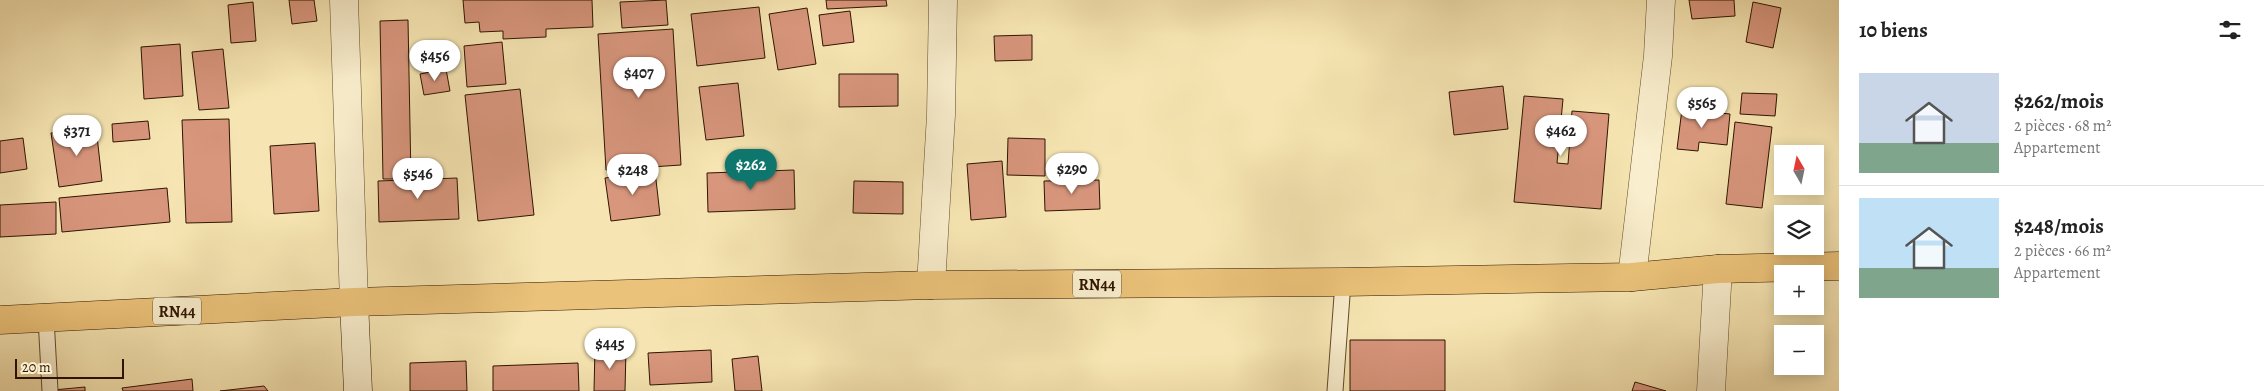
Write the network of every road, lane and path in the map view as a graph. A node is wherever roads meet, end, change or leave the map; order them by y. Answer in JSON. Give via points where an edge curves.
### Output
{"nodes":[{"id":1,"x":344,"y":0,"type":"edge"},
{"id":2,"x":943,"y":0,"type":"edge"},
{"id":3,"x":1661,"y":0,"type":"edge"},
{"id":4,"x":1839,"y":266,"type":"edge"},
{"id":5,"x":1718,"y":269,"type":"junction"},
{"id":6,"x":1632,"y":277,"type":"junction"},
{"id":7,"x":1343,"y":282,"type":"junction"},
{"id":8,"x":931,"y":285,"type":"junction"},
{"id":9,"x":354,"y":302,"type":"junction"},
{"id":10,"x":46,"y":318,"type":"junction"},
{"id":11,"x":0,"y":320,"type":"edge"},
{"id":12,"x":50,"y":391,"type":"edge"},
{"id":13,"x":358,"y":391,"type":"edge"},
{"id":14,"x":1335,"y":391,"type":"edge"},
{"id":15,"x":1711,"y":391,"type":"edge"}],
"edges":[{"from":1,"to":9,"type":"street"},
{"from":2,"to":8,"type":"street","via":[[941,115]]},
{"from":3,"to":6,"type":"street","via":[[1658,56]]},
{"from":4,"to":5,"type":"main road","number":"RN44"},
{"from":5,"to":6,"type":"main road","number":"RN44"},
{"from":5,"to":15,"type":"street"},
{"from":6,"to":7,"type":"main road","number":"RN44"},
{"from":7,"to":8,"type":"main road","number":"RN44"},
{"from":7,"to":14,"type":"lane"},
{"from":8,"to":9,"type":"main road","number":"RN44"},
{"from":9,"to":10,"type":"main road","number":"RN44"},
{"from":9,"to":13,"type":"street"},
{"from":10,"to":11,"type":"main road","number":"RN44"},
{"from":10,"to":12,"type":"lane"}]}
